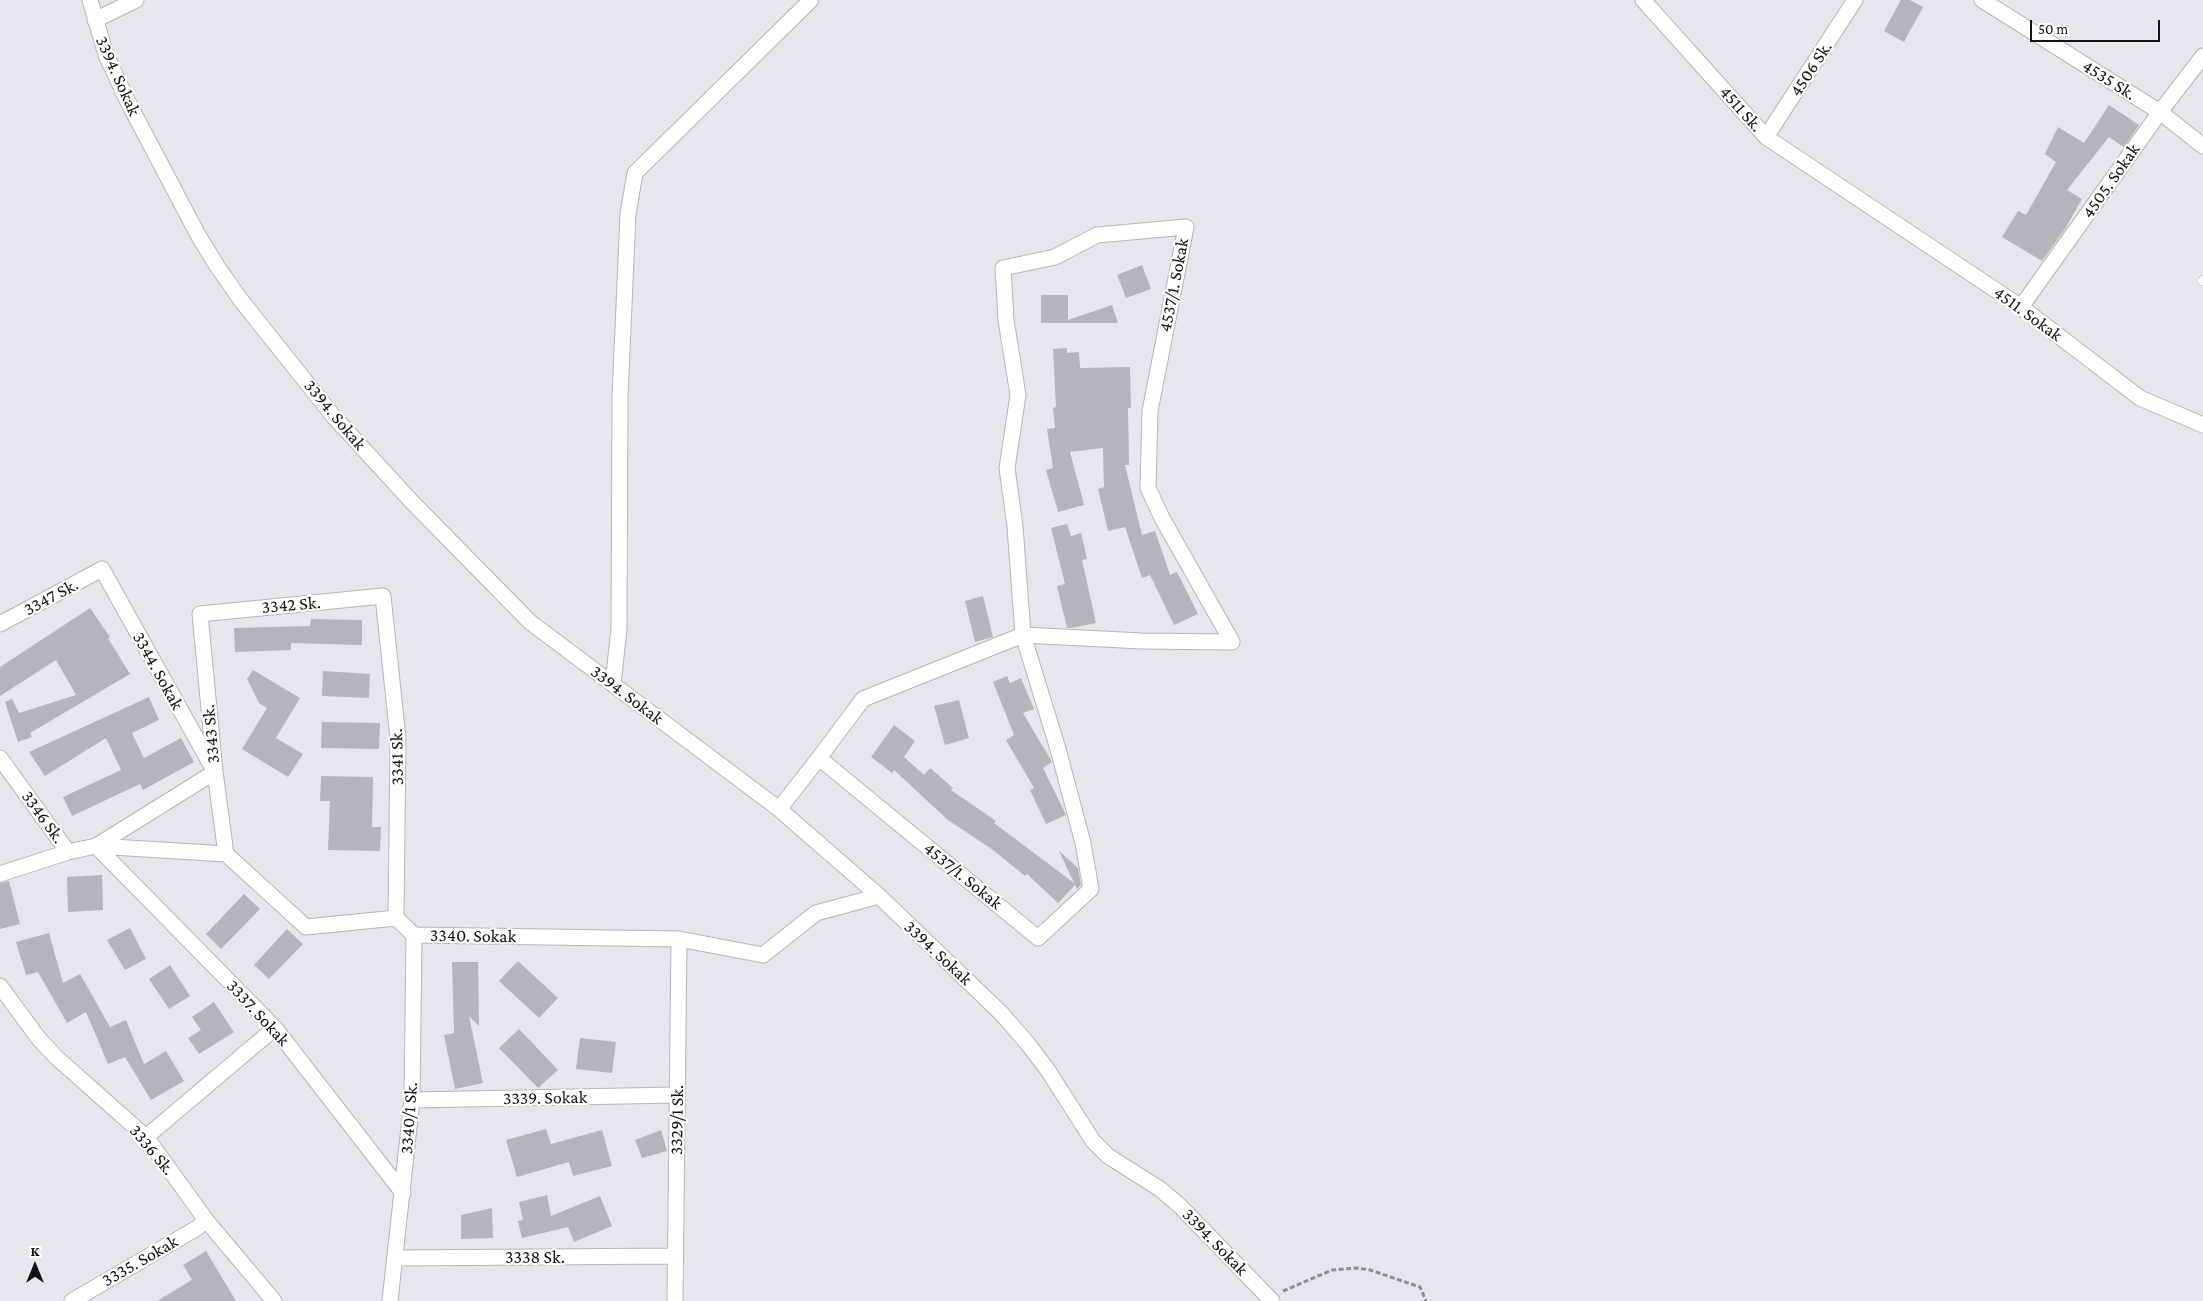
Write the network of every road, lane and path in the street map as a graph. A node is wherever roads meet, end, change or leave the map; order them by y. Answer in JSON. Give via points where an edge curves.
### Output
{"nodes":[{"id":1,"x":90,"y":0,"type":"edge"},
{"id":2,"x":136,"y":0,"type":"edge"},
{"id":3,"x":811,"y":0,"type":"edge"},
{"id":4,"x":1643,"y":0,"type":"edge"},
{"id":5,"x":1855,"y":0,"type":"edge"},
{"id":6,"x":1982,"y":0,"type":"edge"},
{"id":7,"x":95,"y":20,"type":"junction"},
{"id":8,"x":2203,"y":56,"type":"edge"},
{"id":9,"x":2160,"y":112,"type":"junction"},
{"id":10,"x":1766,"y":137,"type":"junction"},
{"id":11,"x":2203,"y":146,"type":"edge"},
{"id":12,"x":1857,"y":196,"type":"joint"},
{"id":13,"x":2021,"y":307,"type":"junction"},
{"id":14,"x":2203,"y":425,"type":"edge"},
{"id":15,"x":102,"y":569,"type":"joint"},
{"id":16,"x":383,"y":596,"type":"joint"},
{"id":17,"x":200,"y":614,"type":"joint"},
{"id":18,"x":0,"y":624,"type":"edge"},
{"id":19,"x":1023,"y":635,"type":"junction"},
{"id":20,"x":613,"y":684,"type":"junction"},
{"id":21,"x":0,"y":758,"type":"edge"},
{"id":22,"x":819,"y":758,"type":"junction"},
{"id":23,"x":215,"y":772,"type":"junction"},
{"id":24,"x":779,"y":809,"type":"junction"},
{"id":25,"x":96,"y":846,"type":"junction"},
{"id":26,"x":68,"y":852,"type":"junction"},
{"id":27,"x":226,"y":854,"type":"junction"},
{"id":28,"x":0,"y":874,"type":"edge"},
{"id":29,"x":878,"y":896,"type":"junction"},
{"id":30,"x":396,"y":918,"type":"junction"},
{"id":31,"x":414,"y":935,"type":"junction"},
{"id":32,"x":679,"y":939,"type":"junction"},
{"id":33,"x":0,"y":986,"type":"edge"},
{"id":34,"x":275,"y":1028,"type":"junction"},
{"id":35,"x":677,"y":1095,"type":"junction"},
{"id":36,"x":412,"y":1100,"type":"junction"},
{"id":37,"x":146,"y":1137,"type":"junction"},
{"id":38,"x":403,"y":1193,"type":"junction"},
{"id":39,"x":206,"y":1220,"type":"junction"},
{"id":40,"x":674,"y":1256,"type":"junction"},
{"id":41,"x":395,"y":1258,"type":"junction"},
{"id":42,"x":88,"y":1297,"type":"edge"},
{"id":43,"x":1270,"y":1300,"type":"edge"},
{"id":44,"x":72,"y":1301,"type":"edge"},
{"id":45,"x":274,"y":1301,"type":"edge"},
{"id":46,"x":390,"y":1301,"type":"edge"},
{"id":47,"x":675,"y":1301,"type":"edge"},
{"id":48,"x":1426,"y":1301,"type":"edge"}],
"edges":[{"from":1,"to":7,"type":"street","name":"3394. Sokak"},
{"from":2,"to":7,"type":"street"},
{"from":3,"to":20,"type":"street","via":[[636,172],[627,233],[620,396],[619,629]]},
{"from":4,"to":10,"type":"street","name":"4511 Sk."},
{"from":5,"to":10,"type":"street","name":"4506 Sk."},
{"from":6,"to":9,"type":"street","name":"4535 Sk."},
{"from":7,"to":20,"type":"street","name":"3394. Sokak","via":[[106,55],[128,102],[198,235],[240,299],[334,416],[412,504],[530,622]]},
{"from":8,"to":9,"type":"street","name":"4505. Sokak"},
{"from":9,"to":11,"type":"street","name":"4535 Sk."},
{"from":9,"to":13,"type":"street","name":"4505. Sokak"},
{"from":10,"to":12,"type":"street","name":"4511 Sk."},
{"from":12,"to":13,"type":"street","name":"4511. Sokak"},
{"from":13,"to":14,"type":"street","name":"4511. Sokak","via":[[2140,398]]},
{"from":15,"to":18,"type":"street","name":"3347 Sk."},
{"from":15,"to":23,"type":"street","name":"3344. Sokak"},
{"from":16,"to":17,"type":"street","name":"3342 Sk."},
{"from":16,"to":30,"type":"street","name":"3341 Sk.","via":[[398,738]]},
{"from":17,"to":23,"type":"street","name":"3343 Sk."},
{"from":19,"to":19,"type":"street","name":"4537/1. Sokak","via":[[1016,526],[1008,468],[1018,395],[1006,320],[1003,268],[1055,257],[1097,235],[1186,227],[1150,411],[1148,488],[1232,642]]},
{"from":19,"to":22,"type":"street","name":"4537/1. Sokak","via":[[862,699]]},
{"from":19,"to":22,"type":"street","name":"4537/1. Sokak","via":[[1058,749],[1083,843],[1091,889],[1038,938]]},
{"from":20,"to":24,"type":"street","name":"3394. Sokak"},
{"from":21,"to":26,"type":"street","name":"3346 Sk."},
{"from":22,"to":24,"type":"street"},
{"from":23,"to":25,"type":"street"},
{"from":23,"to":27,"type":"street","name":"3343 Sk."},
{"from":24,"to":29,"type":"street","name":"3394. Sokak"},
{"from":25,"to":26,"type":"street"},
{"from":25,"to":27,"type":"street"},
{"from":25,"to":34,"type":"street","name":"3337. Sokak"},
{"from":26,"to":28,"type":"street"},
{"from":27,"to":30,"type":"street","via":[[306,927]]},
{"from":29,"to":32,"type":"street","name":"3340. Sokak","via":[[816,913],[763,955]]},
{"from":29,"to":43,"type":"street","name":"3394. Sokak","via":[[1015,1029],[1047,1069],[1093,1141],[1108,1156],[1160,1188]]},
{"from":30,"to":31,"type":"street","name":"3340. Sokak"},
{"from":31,"to":32,"type":"street","name":"3340. Sokak"},
{"from":31,"to":36,"type":"street","name":"3340/1 Sk."},
{"from":32,"to":35,"type":"street","name":"3329/1 Sk."},
{"from":33,"to":37,"type":"street","name":"3336 Sk.","via":[[57,1058]]},
{"from":34,"to":37,"type":"street"},
{"from":34,"to":38,"type":"street","name":"3337. Sokak"},
{"from":35,"to":36,"type":"street","name":"3339. Sokak"},
{"from":35,"to":40,"type":"street","name":"3329/1 Sk."},
{"from":36,"to":38,"type":"street","name":"3340/1 Sk."},
{"from":37,"to":39,"type":"street","name":"3336 Sk."},
{"from":38,"to":41,"type":"street","name":"3340/1 Sk."},
{"from":39,"to":42,"type":"street","name":"3335. Sokak"},
{"from":39,"to":45,"type":"street","name":"3336 Sk."},
{"from":40,"to":41,"type":"street","name":"3338 Sk."},
{"from":40,"to":47,"type":"street","name":"3329/1 Sk."},
{"from":41,"to":46,"type":"street","name":"3340/1 Sk."},
{"from":42,"to":44,"type":"street","name":"3335. Sokak"},
{"from":43,"to":48,"type":"path","via":[[1332,1270],[1357,1268],[1420,1287]]}]}
